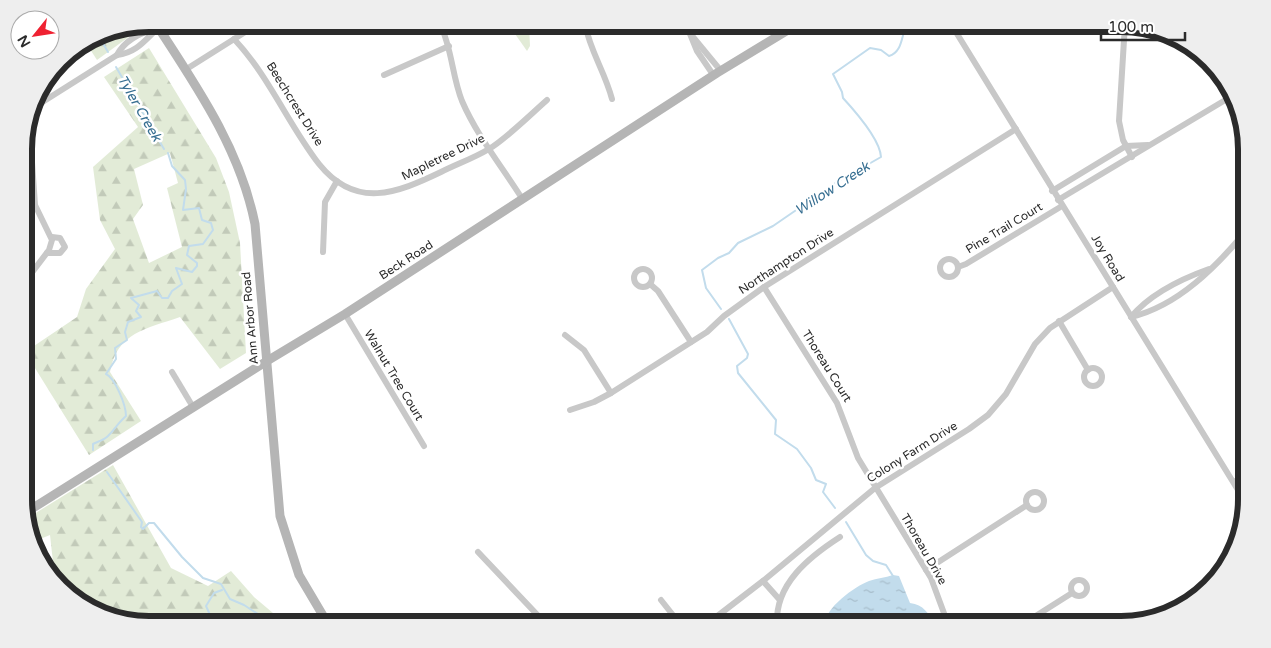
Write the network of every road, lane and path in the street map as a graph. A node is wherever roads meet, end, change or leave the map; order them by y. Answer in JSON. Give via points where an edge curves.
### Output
{"nodes":[{"id":1,"x":142,"y":32,"type":"edge"},
{"id":2,"x":164,"y":32,"type":"edge"},
{"id":3,"x":246,"y":32,"type":"edge"},
{"id":4,"x":443,"y":32,"type":"edge"},
{"id":5,"x":587,"y":32,"type":"edge"},
{"id":6,"x":690,"y":32,"type":"edge"},
{"id":7,"x":785,"y":32,"type":"edge"},
{"id":8,"x":956,"y":32,"type":"edge"},
{"id":9,"x":1124,"y":32,"type":"edge"},
{"id":10,"x":234,"y":40,"type":"junction"},
{"id":11,"x":448,"y":46,"type":"junction"},
{"id":12,"x":185,"y":70,"type":"junction"},
{"id":13,"x":717,"y":74,"type":"junction"},
{"id":14,"x":384,"y":76,"type":"dead end"},
{"id":15,"x":612,"y":99,"type":"dead end"},
{"id":16,"x":1227,"y":99,"type":"edge"},
{"id":17,"x":546,"y":100,"type":"dead end"},
{"id":18,"x":42,"y":102,"type":"edge"},
{"id":19,"x":1016,"y":129,"type":"junction"},
{"id":20,"x":1148,"y":145,"type":"junction"},
{"id":21,"x":1126,"y":146,"type":"junction"},
{"id":22,"x":490,"y":148,"type":"junction"},
{"id":23,"x":1132,"y":157,"type":"junction"},
{"id":24,"x":1105,"y":159,"type":"junction"},
{"id":25,"x":1111,"y":168,"type":"junction"},
{"id":26,"x":1084,"y":172,"type":"junction"},
{"id":27,"x":33,"y":176,"type":"edge"},
{"id":28,"x":337,"y":181,"type":"junction"},
{"id":29,"x":1090,"y":181,"type":"junction"},
{"id":30,"x":1052,"y":191,"type":"junction"},
{"id":31,"x":523,"y":200,"type":"junction"},
{"id":32,"x":1060,"y":203,"type":"junction"},
{"id":33,"x":52,"y":237,"type":"junction"},
{"id":34,"x":1238,"y":241,"type":"edge"},
{"id":35,"x":323,"y":252,"type":"dead end"},
{"id":36,"x":47,"y":253,"type":"junction"},
{"id":37,"x":958,"y":266,"type":"dead end"},
{"id":38,"x":1210,"y":269,"type":"junction"},
{"id":39,"x":33,"y":272,"type":"edge"},
{"id":40,"x":650,"y":284,"type":"dead end"},
{"id":41,"x":764,"y":287,"type":"junction"},
{"id":42,"x":1113,"y":287,"type":"junction"},
{"id":43,"x":345,"y":314,"type":"junction"},
{"id":44,"x":1131,"y":316,"type":"junction"},
{"id":45,"x":1059,"y":321,"type":"junction"},
{"id":46,"x":565,"y":335,"type":"dead end"},
{"id":47,"x":691,"y":342,"type":"junction"},
{"id":48,"x":266,"y":361,"type":"junction"},
{"id":49,"x":1088,"y":370,"type":"dead end"},
{"id":50,"x":172,"y":372,"type":"dead end"},
{"id":51,"x":610,"y":393,"type":"junction"},
{"id":52,"x":193,"y":407,"type":"junction"},
{"id":53,"x":570,"y":410,"type":"dead end"},
{"id":54,"x":424,"y":446,"type":"dead end"},
{"id":55,"x":1238,"y":480,"type":"edge"},
{"id":56,"x":1234,"y":482,"type":"junction"},
{"id":57,"x":1238,"y":486,"type":"edge"},
{"id":58,"x":875,"y":488,"type":"junction"},
{"id":59,"x":1027,"y":506,"type":"dead end"},
{"id":60,"x":33,"y":508,"type":"edge"},
{"id":61,"x":840,"y":537,"type":"dead end"},
{"id":62,"x":478,"y":552,"type":"dead end"},
{"id":63,"x":926,"y":570,"type":"junction"},
{"id":64,"x":763,"y":581,"type":"junction"},
{"id":65,"x":1072,"y":593,"type":"dead end"},
{"id":66,"x":780,"y":599,"type":"junction"},
{"id":67,"x":661,"y":600,"type":"dead end"},
{"id":68,"x":673,"y":615,"type":"edge"},
{"id":69,"x":718,"y":615,"type":"edge"},
{"id":70,"x":778,"y":615,"type":"edge"},
{"id":71,"x":944,"y":615,"type":"edge"},
{"id":72,"x":1037,"y":615,"type":"edge"},
{"id":73,"x":323,"y":616,"type":"edge"},
{"id":74,"x":538,"y":616,"type":"edge"}],
"edges":[{"from":1,"to":18,"type":"street","via":[[126,43],[117,55]]},
{"from":2,"to":12,"type":"main road","name":"Ann Arbor Road"},
{"from":3,"to":10,"type":"street"},
{"from":4,"to":11,"type":"street"},
{"from":5,"to":15,"type":"street"},
{"from":6,"to":13,"type":"street"},
{"from":7,"to":13,"type":"main road","name":"Beck Road"},
{"from":8,"to":19,"type":"street","name":"Joy Road"},
{"from":9,"to":21,"type":"street","via":[[1119,120]]},
{"from":10,"to":12,"type":"street"},
{"from":10,"to":28,"type":"street","name":"Beechcrest Drive","via":[[259,68],[318,162]]},
{"from":11,"to":14,"type":"street"},
{"from":11,"to":22,"type":"street","via":[[462,101]]},
{"from":12,"to":48,"type":"main road","name":"Ann Arbor Road","via":[[227,140],[249,198],[255,224]]},
{"from":13,"to":31,"type":"main road","name":"Beck Road"},
{"from":16,"to":20,"type":"street","name":"Pine Trail Court"},
{"from":17,"to":22,"type":"street","name":"Mapletree Drive"},
{"from":19,"to":30,"type":"street","name":"Joy Road"},
{"from":19,"to":41,"type":"street","name":"Northampton Drive"},
{"from":20,"to":21,"type":"street"},
{"from":20,"to":23,"type":"street","name":"Pine Trail Court"},
{"from":21,"to":23,"type":"street"},
{"from":21,"to":24,"type":"street"},
{"from":22,"to":28,"type":"street","name":"Mapletree Drive","via":[[393,193],[365,193]]},
{"from":22,"to":31,"type":"street"},
{"from":23,"to":25,"type":"street","name":"Pine Trail Court"},
{"from":24,"to":25,"type":"street"},
{"from":24,"to":26,"type":"street"},
{"from":25,"to":29,"type":"street","name":"Pine Trail Court"},
{"from":26,"to":29,"type":"street"},
{"from":26,"to":30,"type":"street"},
{"from":27,"to":33,"type":"street","via":[[35,205]]},
{"from":28,"to":35,"type":"street","via":[[325,202]]},
{"from":29,"to":32,"type":"street","name":"Pine Trail Court"},
{"from":30,"to":32,"type":"street","name":"Joy Road"},
{"from":31,"to":43,"type":"main road","name":"Beck Road"},
{"from":32,"to":37,"type":"street","name":"Pine Trail Court","via":[[966,264]]},
{"from":32,"to":42,"type":"street","name":"Joy Road"},
{"from":33,"to":36,"type":"street"},
{"from":33,"to":36,"type":"street","via":[[62,240],[64,249],[60,253]]},
{"from":34,"to":38,"type":"street"},
{"from":36,"to":39,"type":"street"},
{"from":38,"to":44,"type":"street","via":[[1190,276],[1140,305]]},
{"from":38,"to":44,"type":"street","via":[[1187,289],[1146,313]]},
{"from":40,"to":47,"type":"street"},
{"from":41,"to":47,"type":"street","name":"Northampton Drive"},
{"from":41,"to":58,"type":"street","name":"Thoreau Court","via":[[837,403],[858,458]]},
{"from":42,"to":44,"type":"street","name":"Joy Road"},
{"from":42,"to":45,"type":"street","name":"Colony Farm Drive"},
{"from":43,"to":48,"type":"main road","name":"Beck Road"},
{"from":43,"to":54,"type":"street","name":"Walnut Tree Court"},
{"from":44,"to":56,"type":"street","name":"Joy Road"},
{"from":45,"to":49,"type":"street"},
{"from":45,"to":58,"type":"street","name":"Colony Farm Drive","via":[[1035,344],[1006,394],[988,414]]},
{"from":46,"to":51,"type":"street","via":[[584,350]]},
{"from":47,"to":51,"type":"street","name":"Northampton Drive"},
{"from":48,"to":52,"type":"main road","name":"Beck Road"},
{"from":48,"to":73,"type":"main road","name":"Ann Arbor Road","via":[[284,532],[299,575]]},
{"from":50,"to":52,"type":"street"},
{"from":51,"to":53,"type":"street","name":"Northampton Drive"},
{"from":52,"to":60,"type":"main road","name":"Beck Road"},
{"from":55,"to":56,"type":"street"},
{"from":56,"to":57,"type":"street","name":"Joy Road"},
{"from":58,"to":63,"type":"street","name":"Thoreau Drive"},
{"from":58,"to":64,"type":"street","name":"Colony Farm Drive"},
{"from":59,"to":63,"type":"street"},
{"from":61,"to":66,"type":"street","via":[[805,563]]},
{"from":62,"to":74,"type":"street"},
{"from":63,"to":71,"type":"street","name":"Thoreau Drive"},
{"from":64,"to":66,"type":"street"},
{"from":64,"to":69,"type":"street","name":"Colony Farm Drive"},
{"from":65,"to":72,"type":"street"},
{"from":66,"to":70,"type":"street"},
{"from":67,"to":68,"type":"street"}]}
